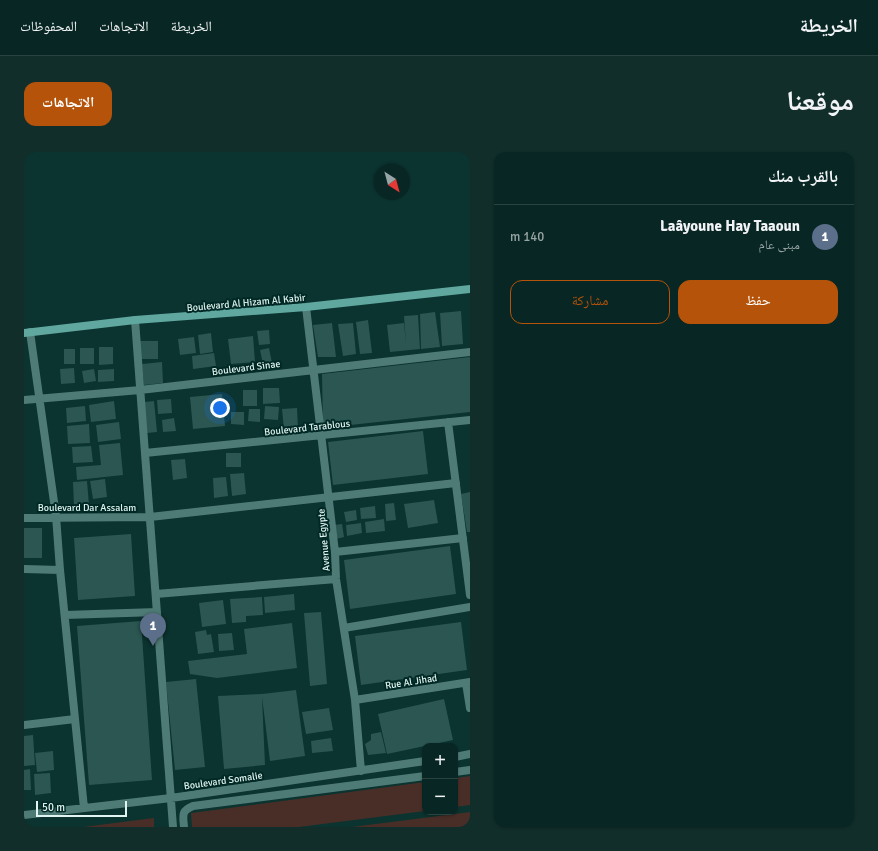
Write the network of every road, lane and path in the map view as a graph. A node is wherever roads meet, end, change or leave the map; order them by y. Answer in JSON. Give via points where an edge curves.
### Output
{"nodes":[{"id":1,"x":470,"y":288,"type":"edge"},
{"id":2,"x":306,"y":307,"type":"junction"},
{"id":3,"x":135,"y":320,"type":"junction"},
{"id":4,"x":27,"y":332,"type":"edge"},
{"id":5,"x":470,"y":352,"type":"edge"},
{"id":6,"x":314,"y":369,"type":"junction"},
{"id":7,"x":140,"y":390,"type":"junction"},
{"id":8,"x":38,"y":398,"type":"junction"},
{"id":9,"x":24,"y":400,"type":"edge"},
{"id":10,"x":470,"y":420,"type":"edge"},
{"id":11,"x":448,"y":422,"type":"junction"},
{"id":12,"x":321,"y":435,"type":"junction"},
{"id":13,"x":145,"y":453,"type":"junction"},
{"id":14,"x":456,"y":483,"type":"junction"},
{"id":15,"x":329,"y":497,"type":"junction"},
{"id":16,"x":56,"y":516,"type":"junction"},
{"id":17,"x":150,"y":517,"type":"junction"},
{"id":18,"x":24,"y":518,"type":"edge"},
{"id":19,"x":463,"y":538,"type":"junction"},
{"id":20,"x":335,"y":552,"type":"junction"},
{"id":21,"x":24,"y":569,"type":"edge"},
{"id":22,"x":60,"y":570,"type":"junction"},
{"id":23,"x":336,"y":578,"type":"junction"},
{"id":24,"x":156,"y":594,"type":"junction"},
{"id":25,"x":470,"y":595,"type":"edge"},
{"id":26,"x":470,"y":607,"type":"edge"},
{"id":27,"x":157,"y":612,"type":"junction"},
{"id":28,"x":65,"y":615,"type":"junction"},
{"id":29,"x":344,"y":628,"type":"junction"},
{"id":30,"x":468,"y":682,"type":"edge"},
{"id":31,"x":354,"y":700,"type":"junction"},
{"id":32,"x":470,"y":708,"type":"edge"},
{"id":33,"x":75,"y":719,"type":"junction"},
{"id":34,"x":24,"y":725,"type":"edge"},
{"id":35,"x":470,"y":754,"type":"edge"},
{"id":36,"x":458,"y":756,"type":"edge"},
{"id":37,"x":422,"y":761,"type":"edge"},
{"id":38,"x":470,"y":770,"type":"edge"},
{"id":39,"x":361,"y":771,"type":"junction"},
{"id":40,"x":458,"y":772,"type":"edge"},
{"id":41,"x":422,"y":776,"type":"edge"},
{"id":42,"x":171,"y":798,"type":"junction"},
{"id":43,"x":84,"y":808,"type":"junction"},
{"id":44,"x":24,"y":815,"type":"edge"},
{"id":45,"x":173,"y":827,"type":"edge"},
{"id":46,"x":184,"y":827,"type":"edge"}],
"edges":[{"from":1,"to":2,"type":"main road","name":"Boulevard Al Hizam Al Kabir"},
{"from":2,"to":3,"type":"main road","name":"Boulevard Al Hizam Al Kabir"},
{"from":2,"to":6,"type":"street","name":"Avenue Egypte"},
{"from":3,"to":4,"type":"main road","name":"Boulevard Al Hizam Al Kabir"},
{"from":3,"to":7,"type":"street"},
{"from":4,"to":8,"type":"street"},
{"from":5,"to":6,"type":"street","name":"Boulevard Sinae"},
{"from":6,"to":7,"type":"street","name":"Boulevard Sinae"},
{"from":6,"to":12,"type":"street","name":"Avenue Egypte"},
{"from":7,"to":8,"type":"street","name":"Boulevard Sinae"},
{"from":7,"to":13,"type":"street"},
{"from":8,"to":9,"type":"street","name":"Boulevard Sinae"},
{"from":8,"to":16,"type":"street"},
{"from":10,"to":11,"type":"street","name":"Boulevard Tarablous"},
{"from":11,"to":12,"type":"street","name":"Boulevard Tarablous"},
{"from":11,"to":14,"type":"street"},
{"from":12,"to":13,"type":"street","name":"Boulevard Tarablous"},
{"from":12,"to":15,"type":"street","name":"Avenue Egypte"},
{"from":13,"to":17,"type":"street"},
{"from":14,"to":15,"type":"street","name":"Boulevard Dar Assalam"},
{"from":14,"to":19,"type":"street"},
{"from":15,"to":17,"type":"street","name":"Boulevard Dar Assalam"},
{"from":15,"to":20,"type":"street","name":"Avenue Egypte"},
{"from":16,"to":17,"type":"street","name":"Boulevard Dar Assalam"},
{"from":16,"to":18,"type":"street","name":"Boulevard Dar Assalam"},
{"from":16,"to":22,"type":"street"},
{"from":17,"to":24,"type":"street"},
{"from":19,"to":20,"type":"street"},
{"from":19,"to":25,"type":"street"},
{"from":20,"to":23,"type":"street","name":"Avenue Egypte"},
{"from":21,"to":22,"type":"street"},
{"from":22,"to":28,"type":"street"},
{"from":23,"to":24,"type":"street"},
{"from":23,"to":29,"type":"street","name":"Avenue Egypte"},
{"from":24,"to":27,"type":"street"},
{"from":26,"to":29,"type":"street"},
{"from":27,"to":28,"type":"street"},
{"from":27,"to":42,"type":"street"},
{"from":28,"to":33,"type":"street"},
{"from":29,"to":31,"type":"street","name":"Avenue Egypte"},
{"from":30,"to":31,"type":"street","name":"Rue Al Jihad"},
{"from":30,"to":32,"type":"street"},
{"from":31,"to":39,"type":"street","name":"Avenue Egypte"},
{"from":33,"to":34,"type":"street"},
{"from":33,"to":43,"type":"street"},
{"from":35,"to":36,"type":"street"},
{"from":37,"to":39,"type":"street","name":"Boulevard Somalie"},
{"from":38,"to":40,"type":"street"},
{"from":39,"to":42,"type":"street","name":"Boulevard Somalie"},
{"from":41,"to":46,"type":"street","via":[[193,806],[186,809],[183,815]]},
{"from":42,"to":43,"type":"street","name":"Boulevard Somalie"},
{"from":42,"to":45,"type":"street"},
{"from":43,"to":44,"type":"street","name":"Boulevard Somalie"}]}
